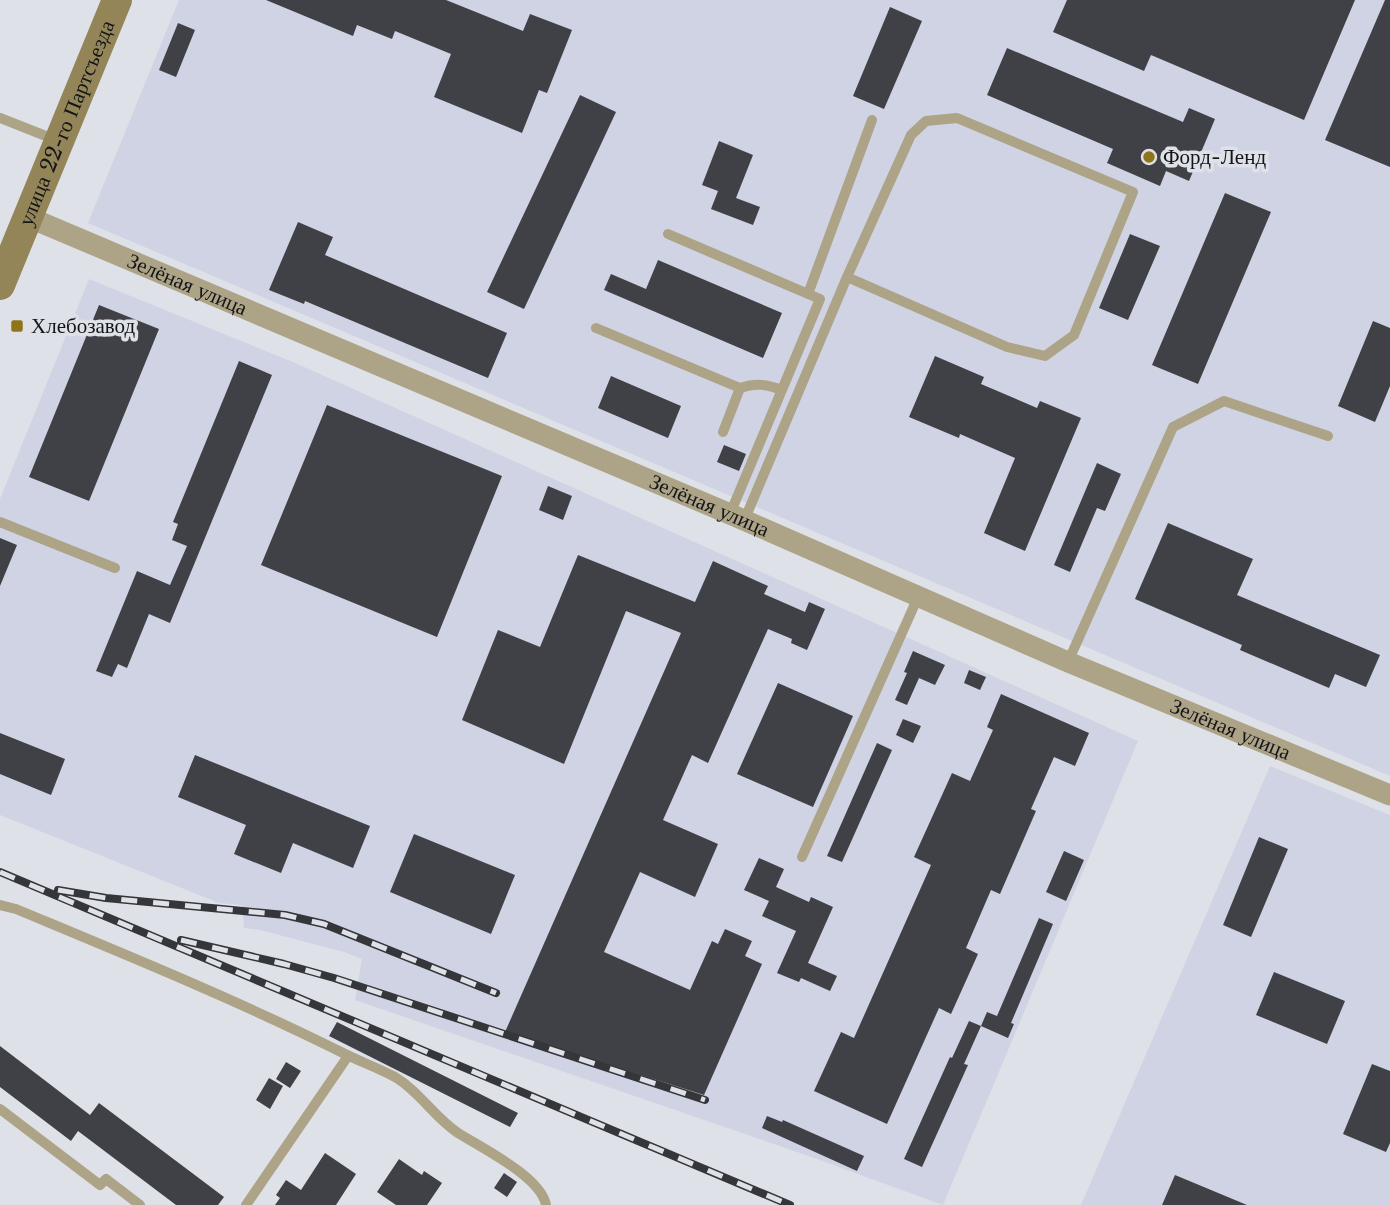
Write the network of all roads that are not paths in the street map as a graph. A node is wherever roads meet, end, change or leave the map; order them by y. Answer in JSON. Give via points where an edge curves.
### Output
{"nodes":[{"id":1,"x":117,"y":0,"type":"edge"},
{"id":2,"x":0,"y":118,"type":"edge"},
{"id":3,"x":872,"y":120,"type":"dead end"},
{"id":4,"x":59,"y":141,"type":"junction"},
{"id":5,"x":28,"y":217,"type":"junction"},
{"id":6,"x":668,"y":234,"type":"dead end"},
{"id":7,"x":848,"y":277,"type":"junction"},
{"id":8,"x":0,"y":285,"type":"edge"},
{"id":9,"x":808,"y":294,"type":"junction"},
{"id":10,"x":596,"y":328,"type":"dead end"},
{"id":11,"x":740,"y":388,"type":"junction"},
{"id":12,"x":782,"y":390,"type":"junction"},
{"id":13,"x":723,"y":432,"type":"dead end"},
{"id":14,"x":1328,"y":436,"type":"dead end"},
{"id":15,"x":737,"y":517,"type":"junction"},
{"id":16,"x":0,"y":522,"type":"edge"},
{"id":17,"x":115,"y":568,"type":"dead end"},
{"id":18,"x":918,"y":597,"type":"junction"},
{"id":19,"x":1068,"y":662,"type":"junction"},
{"id":20,"x":1390,"y":795,"type":"edge"},
{"id":21,"x":802,"y":857,"type":"dead end"},
{"id":22,"x":0,"y":905,"type":"edge"},
{"id":23,"x":348,"y":1056,"type":"junction"},
{"id":24,"x":0,"y":1109,"type":"edge"},
{"id":25,"x":140,"y":1205,"type":"edge"},
{"id":26,"x":246,"y":1205,"type":"edge"},
{"id":27,"x":546,"y":1205,"type":"edge"}],
"edges":[{"from":1,"to":4,"type":"main road","name":"улица 22-го Партсъезда"},
{"from":2,"to":4,"type":"lane"},
{"from":3,"to":9,"type":"lane"},
{"from":4,"to":5,"type":"main road","name":"улица 22-го Партсъезда"},
{"from":5,"to":8,"type":"main road","name":"улица 22-го Партсъезда"},
{"from":5,"to":15,"type":"street","name":"Зелёная улица"},
{"from":6,"to":9,"type":"lane"},
{"from":7,"to":7,"type":"lane","via":[[1007,347],[1045,356],[1074,335],[1133,192],[957,118],[926,121],[911,135]]},
{"from":7,"to":15,"type":"lane"},
{"from":9,"to":12,"type":"lane","via":[[820,299]]},
{"from":10,"to":11,"type":"lane"},
{"from":11,"to":12,"type":"lane","via":[[766,384]]},
{"from":11,"to":13,"type":"lane"},
{"from":12,"to":15,"type":"lane"},
{"from":14,"to":19,"type":"lane","via":[[1224,401],[1173,427]]},
{"from":15,"to":18,"type":"street","name":"Зелёная улица"},
{"from":16,"to":17,"type":"lane"},
{"from":18,"to":19,"type":"street","name":"Зелёная улица"},
{"from":18,"to":21,"type":"lane"},
{"from":19,"to":20,"type":"street","name":"Зелёная улица"},
{"from":22,"to":23,"type":"lane","via":[[161,970]]},
{"from":23,"to":26,"type":"lane"},
{"from":23,"to":27,"type":"lane","via":[[396,1077],[452,1129],[540,1188]]},
{"from":24,"to":25,"type":"lane","via":[[100,1185],[106,1179]]}]}
